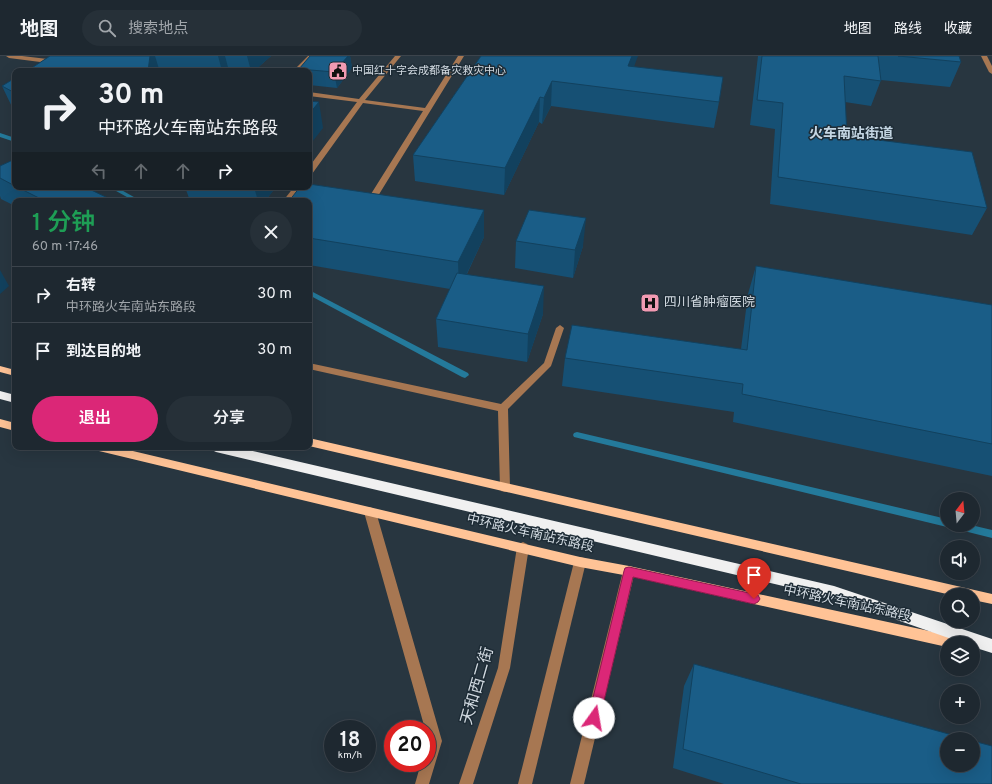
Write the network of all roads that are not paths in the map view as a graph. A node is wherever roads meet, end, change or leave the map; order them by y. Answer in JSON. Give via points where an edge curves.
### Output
{"nodes":[{"id":1,"x":9,"y":56,"type":"edge"},
{"id":2,"x":311,"y":56,"type":"edge"},
{"id":3,"x":398,"y":56,"type":"edge"},
{"id":4,"x":461,"y":56,"type":"edge"},
{"id":5,"x":984,"y":56,"type":"edge"},
{"id":6,"x":64,"y":63,"type":"edge"},
{"id":7,"x":299,"y":68,"type":"edge"},
{"id":8,"x":992,"y":72,"type":"edge"},
{"id":9,"x":312,"y":94,"type":"edge"},
{"id":10,"x":362,"y":101,"type":"junction"},
{"id":11,"x":427,"y":110,"type":"junction"},
{"id":12,"x":312,"y":168,"type":"edge"},
{"id":13,"x":296,"y":190,"type":"edge"},
{"id":14,"x":375,"y":194,"type":"edge"},
{"id":15,"x":289,"y":198,"type":"edge"},
{"id":16,"x":560,"y":328,"type":"dead end"},
{"id":17,"x":312,"y":367,"type":"edge"},
{"id":18,"x":0,"y":370,"type":"edge"},
{"id":19,"x":12,"y":372,"type":"edge"},
{"id":20,"x":0,"y":395,"type":"edge"},
{"id":21,"x":12,"y":398,"type":"edge"},
{"id":22,"x":503,"y":408,"type":"junction"},
{"id":23,"x":0,"y":423,"type":"edge"},
{"id":24,"x":12,"y":426,"type":"edge"},
{"id":25,"x":312,"y":443,"type":"edge"},
{"id":26,"x":111,"y":450,"type":"edge"},
{"id":27,"x":228,"y":450,"type":"edge"},
{"id":28,"x":505,"y":488,"type":"junction"},
{"id":29,"x":370,"y":512,"type":"junction"},
{"id":30,"x":523,"y":547,"type":"junction"},
{"id":31,"x":580,"y":562,"type":"junction"},
{"id":32,"x":629,"y":571,"type":"junction"},
{"id":33,"x":992,"y":599,"type":"edge"},
{"id":34,"x":940,"y":639,"type":"edge"},
{"id":35,"x":992,"y":646,"type":"edge"},
{"id":36,"x":980,"y":648,"type":"edge"},
{"id":37,"x":992,"y":651,"type":"edge"},
{"id":38,"x":422,"y":784,"type":"edge"},
{"id":39,"x":466,"y":784,"type":"edge"},
{"id":40,"x":525,"y":784,"type":"edge"},
{"id":41,"x":577,"y":784,"type":"edge"}],
"edges":[{"from":1,"to":6,"type":"street"},
{"from":2,"to":7,"type":"street"},
{"from":3,"to":10,"type":"street"},
{"from":4,"to":11,"type":"street"},
{"from":5,"to":8,"type":"street"},
{"from":9,"to":10,"type":"street"},
{"from":10,"to":11,"type":"street"},
{"from":10,"to":12,"type":"street"},
{"from":11,"to":14,"type":"street"},
{"from":13,"to":15,"type":"street"},
{"from":16,"to":22,"type":"street","via":[[548,364]]},
{"from":17,"to":22,"type":"street"},
{"from":18,"to":19,"type":"main road"},
{"from":20,"to":21,"type":"highway"},
{"from":22,"to":28,"type":"street"},
{"from":23,"to":24,"type":"main road"},
{"from":25,"to":28,"type":"main road"},
{"from":26,"to":29,"type":"main road","name":"中环路火车南站东路段"},
{"from":27,"to":35,"type":"highway","via":[[834,592]]},
{"from":28,"to":33,"type":"main road"},
{"from":29,"to":30,"type":"main road","name":"中环路火车南站东路段"},
{"from":29,"to":38,"type":"street","via":[[435,741]]},
{"from":30,"to":31,"type":"main road","name":"中环路火车南站东路段"},
{"from":30,"to":39,"type":"street","name":"天和西二街","via":[[504,668]]},
{"from":31,"to":32,"type":"main road","name":"中环路火车南站东路段"},
{"from":31,"to":40,"type":"street"},
{"from":32,"to":34,"type":"main road","name":"中环路火车南站东路段"},
{"from":32,"to":41,"type":"street"},
{"from":36,"to":37,"type":"main road"}]}
